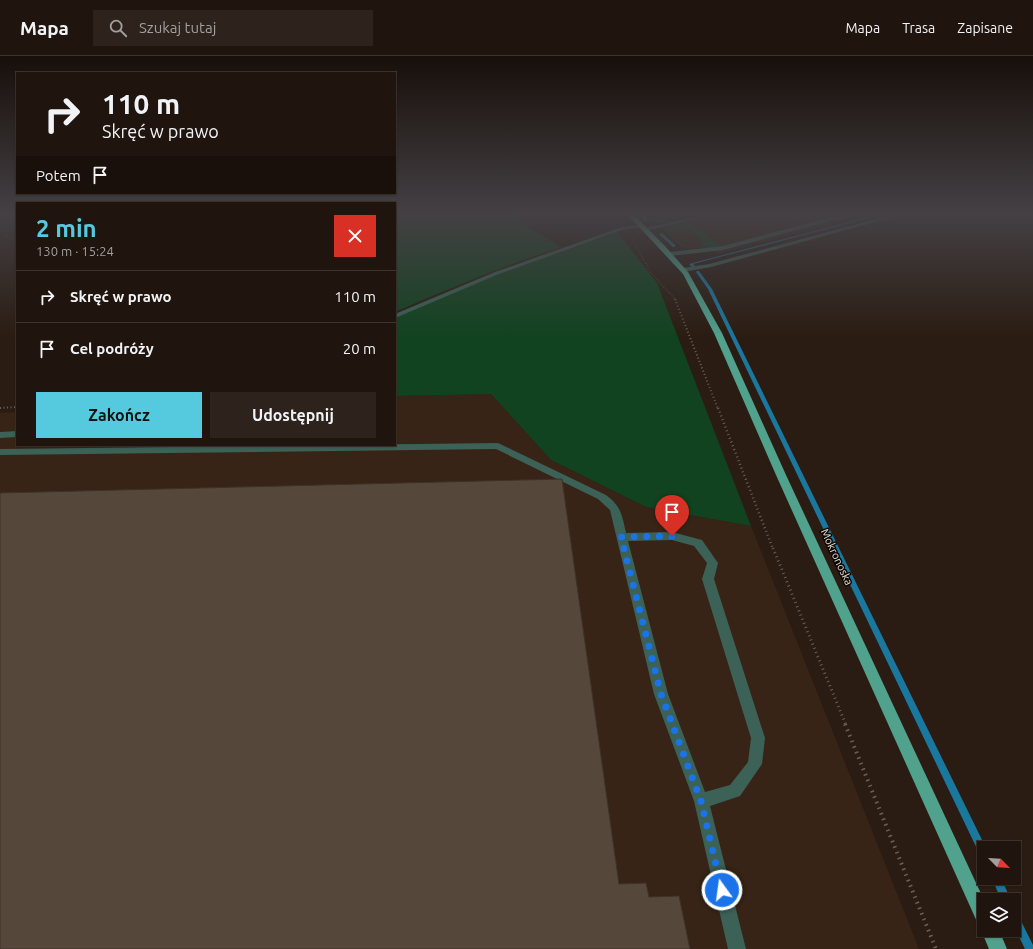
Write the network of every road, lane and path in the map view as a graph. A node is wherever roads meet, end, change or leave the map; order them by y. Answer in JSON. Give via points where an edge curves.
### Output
{"nodes":[{"id":1,"x":670,"y":254,"type":"edge"},
{"id":2,"x":549,"y":255,"type":"edge"},
{"id":3,"x":641,"y":255,"type":"edge"},
{"id":4,"x":751,"y":255,"type":"edge"},
{"id":5,"x":683,"y":270,"type":"junction"},
{"id":6,"x":396,"y":316,"type":"edge"},
{"id":7,"x":16,"y":407,"type":"edge"},
{"id":8,"x":0,"y":408,"type":"edge"},
{"id":9,"x":16,"y":434,"type":"edge"},
{"id":10,"x":0,"y":435,"type":"edge"},
{"id":11,"x":0,"y":452,"type":"edge"},
{"id":12,"x":621,"y":537,"type":"junction"},
{"id":13,"x":701,"y":801,"type":"junction"},
{"id":14,"x":977,"y":903,"type":"edge"},
{"id":15,"x":993,"y":937,"type":"edge"},
{"id":16,"x":737,"y":949,"type":"edge"},
{"id":17,"x":936,"y":949,"type":"edge"},
{"id":18,"x":998,"y":949,"type":"edge"}],
"edges":[{"from":1,"to":5,"type":"main road","name":"Mokronoska"},
{"from":2,"to":6,"type":"lane","via":[[497,273]]},
{"from":3,"to":17,"type":"path","via":[[652,273],[677,302],[755,505]]},
{"from":4,"to":5,"type":"lane"},
{"from":5,"to":14,"type":"main road","name":"Mokronoska","via":[[694,285],[718,333]]},
{"from":7,"to":8,"type":"path"},
{"from":9,"to":10,"type":"lane"},
{"from":11,"to":12,"type":"lane","via":[[498,446],[610,503],[615,509]]},
{"from":12,"to":13,"type":"lane","via":[[661,694]]},
{"from":12,"to":13,"type":"lane","via":[[672,536],[698,543],[713,563],[708,579],[758,738],[755,764],[734,791]]},
{"from":13,"to":16,"type":"lane"},
{"from":15,"to":18,"type":"main road"}]}
